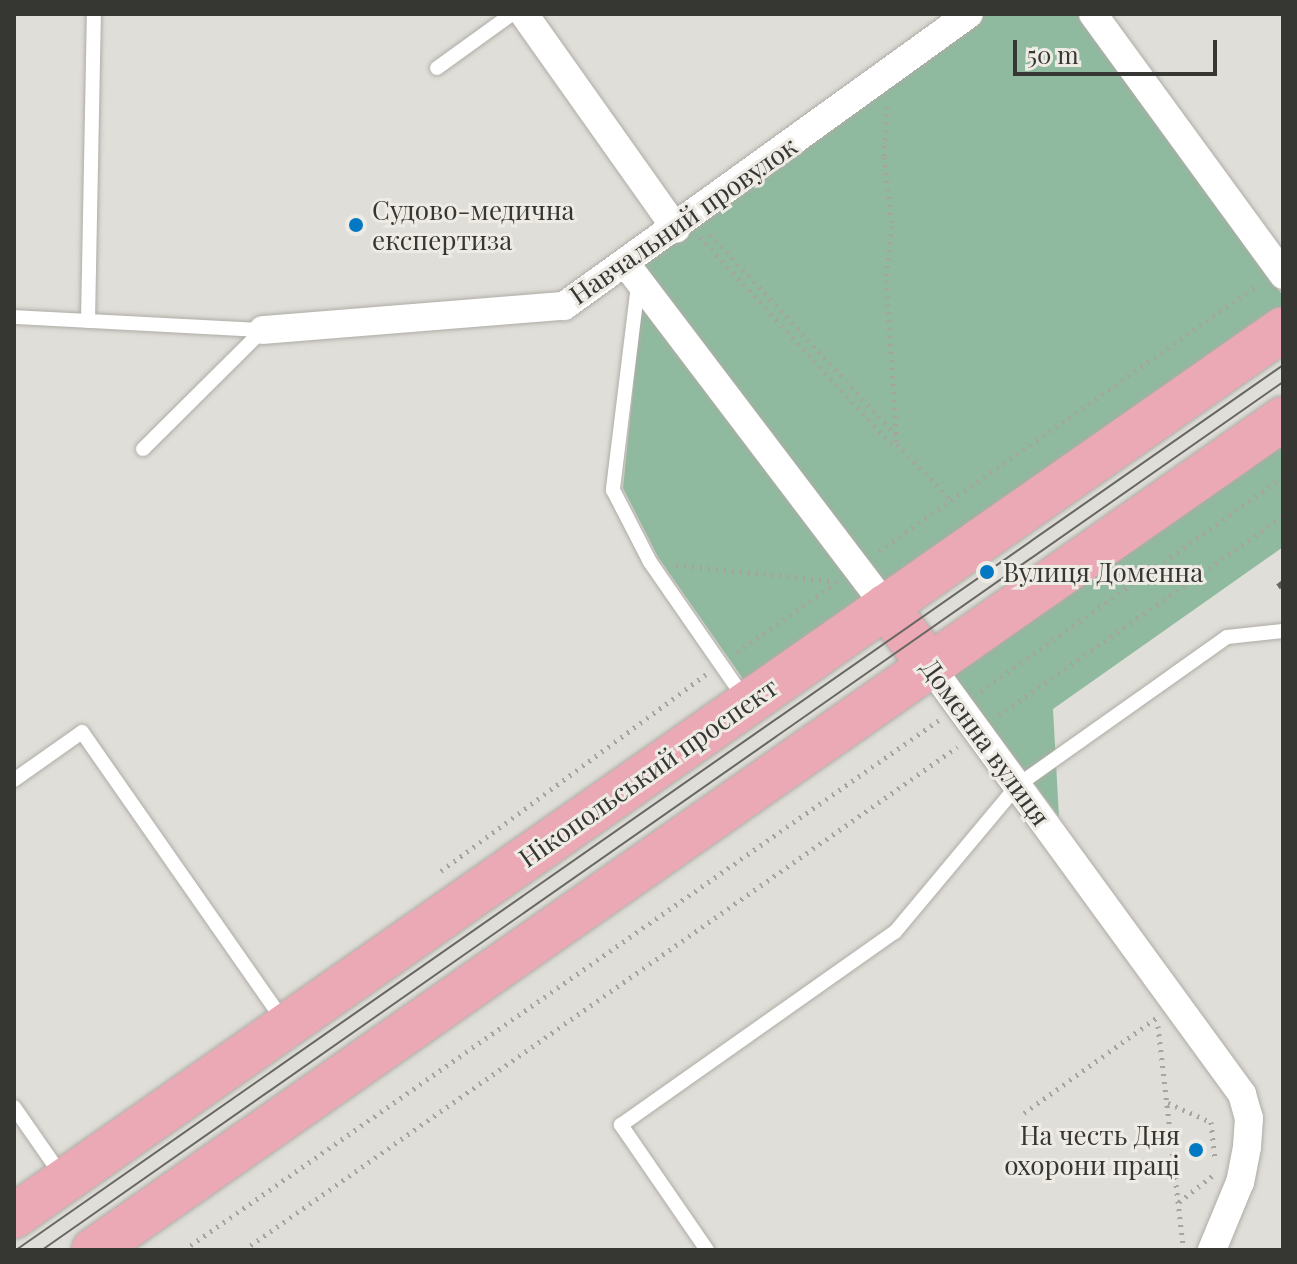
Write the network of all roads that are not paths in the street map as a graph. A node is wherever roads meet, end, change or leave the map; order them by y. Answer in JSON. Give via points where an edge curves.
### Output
{"nodes":[{"id":1,"x":94,"y":14,"type":"edge"},
{"id":2,"x":512,"y":14,"type":"edge"},
{"id":3,"x":524,"y":14,"type":"edge"},
{"id":4,"x":969,"y":14,"type":"edge"},
{"id":5,"x":1093,"y":14,"type":"edge"},
{"id":6,"x":437,"y":68,"type":"dead end"},
{"id":7,"x":685,"y":222,"type":"junction"},
{"id":8,"x":632,"y":272,"type":"junction"},
{"id":9,"x":1281,"y":272,"type":"edge"},
{"id":10,"x":14,"y":317,"type":"edge"},
{"id":11,"x":88,"y":321,"type":"junction"},
{"id":12,"x":1283,"y":329,"type":"edge"},
{"id":13,"x":263,"y":330,"type":"junction"},
{"id":14,"x":1283,"y":419,"type":"edge"},
{"id":15,"x":143,"y":449,"type":"dead end"},
{"id":16,"x":886,"y":606,"type":"junction"},
{"id":17,"x":1283,"y":631,"type":"edge"},
{"id":18,"x":930,"y":666,"type":"junction"},
{"id":19,"x":748,"y":703,"type":"junction"},
{"id":20,"x":14,"y":780,"type":"edge"},
{"id":21,"x":1018,"y":785,"type":"junction"},
{"id":22,"x":286,"y":1025,"type":"junction"},
{"id":23,"x":14,"y":1107,"type":"edge"},
{"id":24,"x":65,"y":1180,"type":"junction"},
{"id":25,"x":14,"y":1216,"type":"edge"},
{"id":26,"x":94,"y":1250,"type":"edge"},
{"id":27,"x":707,"y":1250,"type":"edge"},
{"id":28,"x":1212,"y":1250,"type":"edge"}],
"edges":[{"from":1,"to":11,"type":"lane"},
{"from":2,"to":6,"type":"lane"},
{"from":3,"to":7,"type":"street"},
{"from":4,"to":7,"type":"street","name":"Навчальний провулок"},
{"from":5,"to":9,"type":"street"},
{"from":7,"to":8,"type":"street","name":"Навчальний провулок"},
{"from":8,"to":13,"type":"street","name":"Навчальний провулок","via":[[564,306]]},
{"from":8,"to":16,"type":"street","name":"Доменна вулиця"},
{"from":8,"to":19,"type":"lane","via":[[613,490],[650,562]]},
{"from":10,"to":11,"type":"lane"},
{"from":11,"to":13,"type":"lane"},
{"from":12,"to":16,"type":"main road","name":"Нікопольський проспект"},
{"from":13,"to":15,"type":"lane"},
{"from":14,"to":18,"type":"main road"},
{"from":16,"to":18,"type":"main road","name":"Доменна вулиця"},
{"from":16,"to":19,"type":"main road","name":"Нікопольський проспект"},
{"from":17,"to":21,"type":"lane","via":[[1227,637]]},
{"from":18,"to":21,"type":"street","name":"Доменна вулиця"},
{"from":18,"to":26,"type":"main road"},
{"from":19,"to":22,"type":"main road","name":"Нікопольський проспект"},
{"from":20,"to":22,"type":"lane","via":[[82,732]]},
{"from":21,"to":27,"type":"lane","via":[[895,932],[621,1125]]},
{"from":21,"to":28,"type":"street","name":"Доменна вулиця","via":[[1242,1094],[1249,1118],[1247,1147],[1240,1182]]},
{"from":22,"to":24,"type":"main road","name":"Нікопольський проспект"},
{"from":23,"to":24,"type":"lane"},
{"from":24,"to":25,"type":"main road","name":"Нікопольський проспект"}]}
